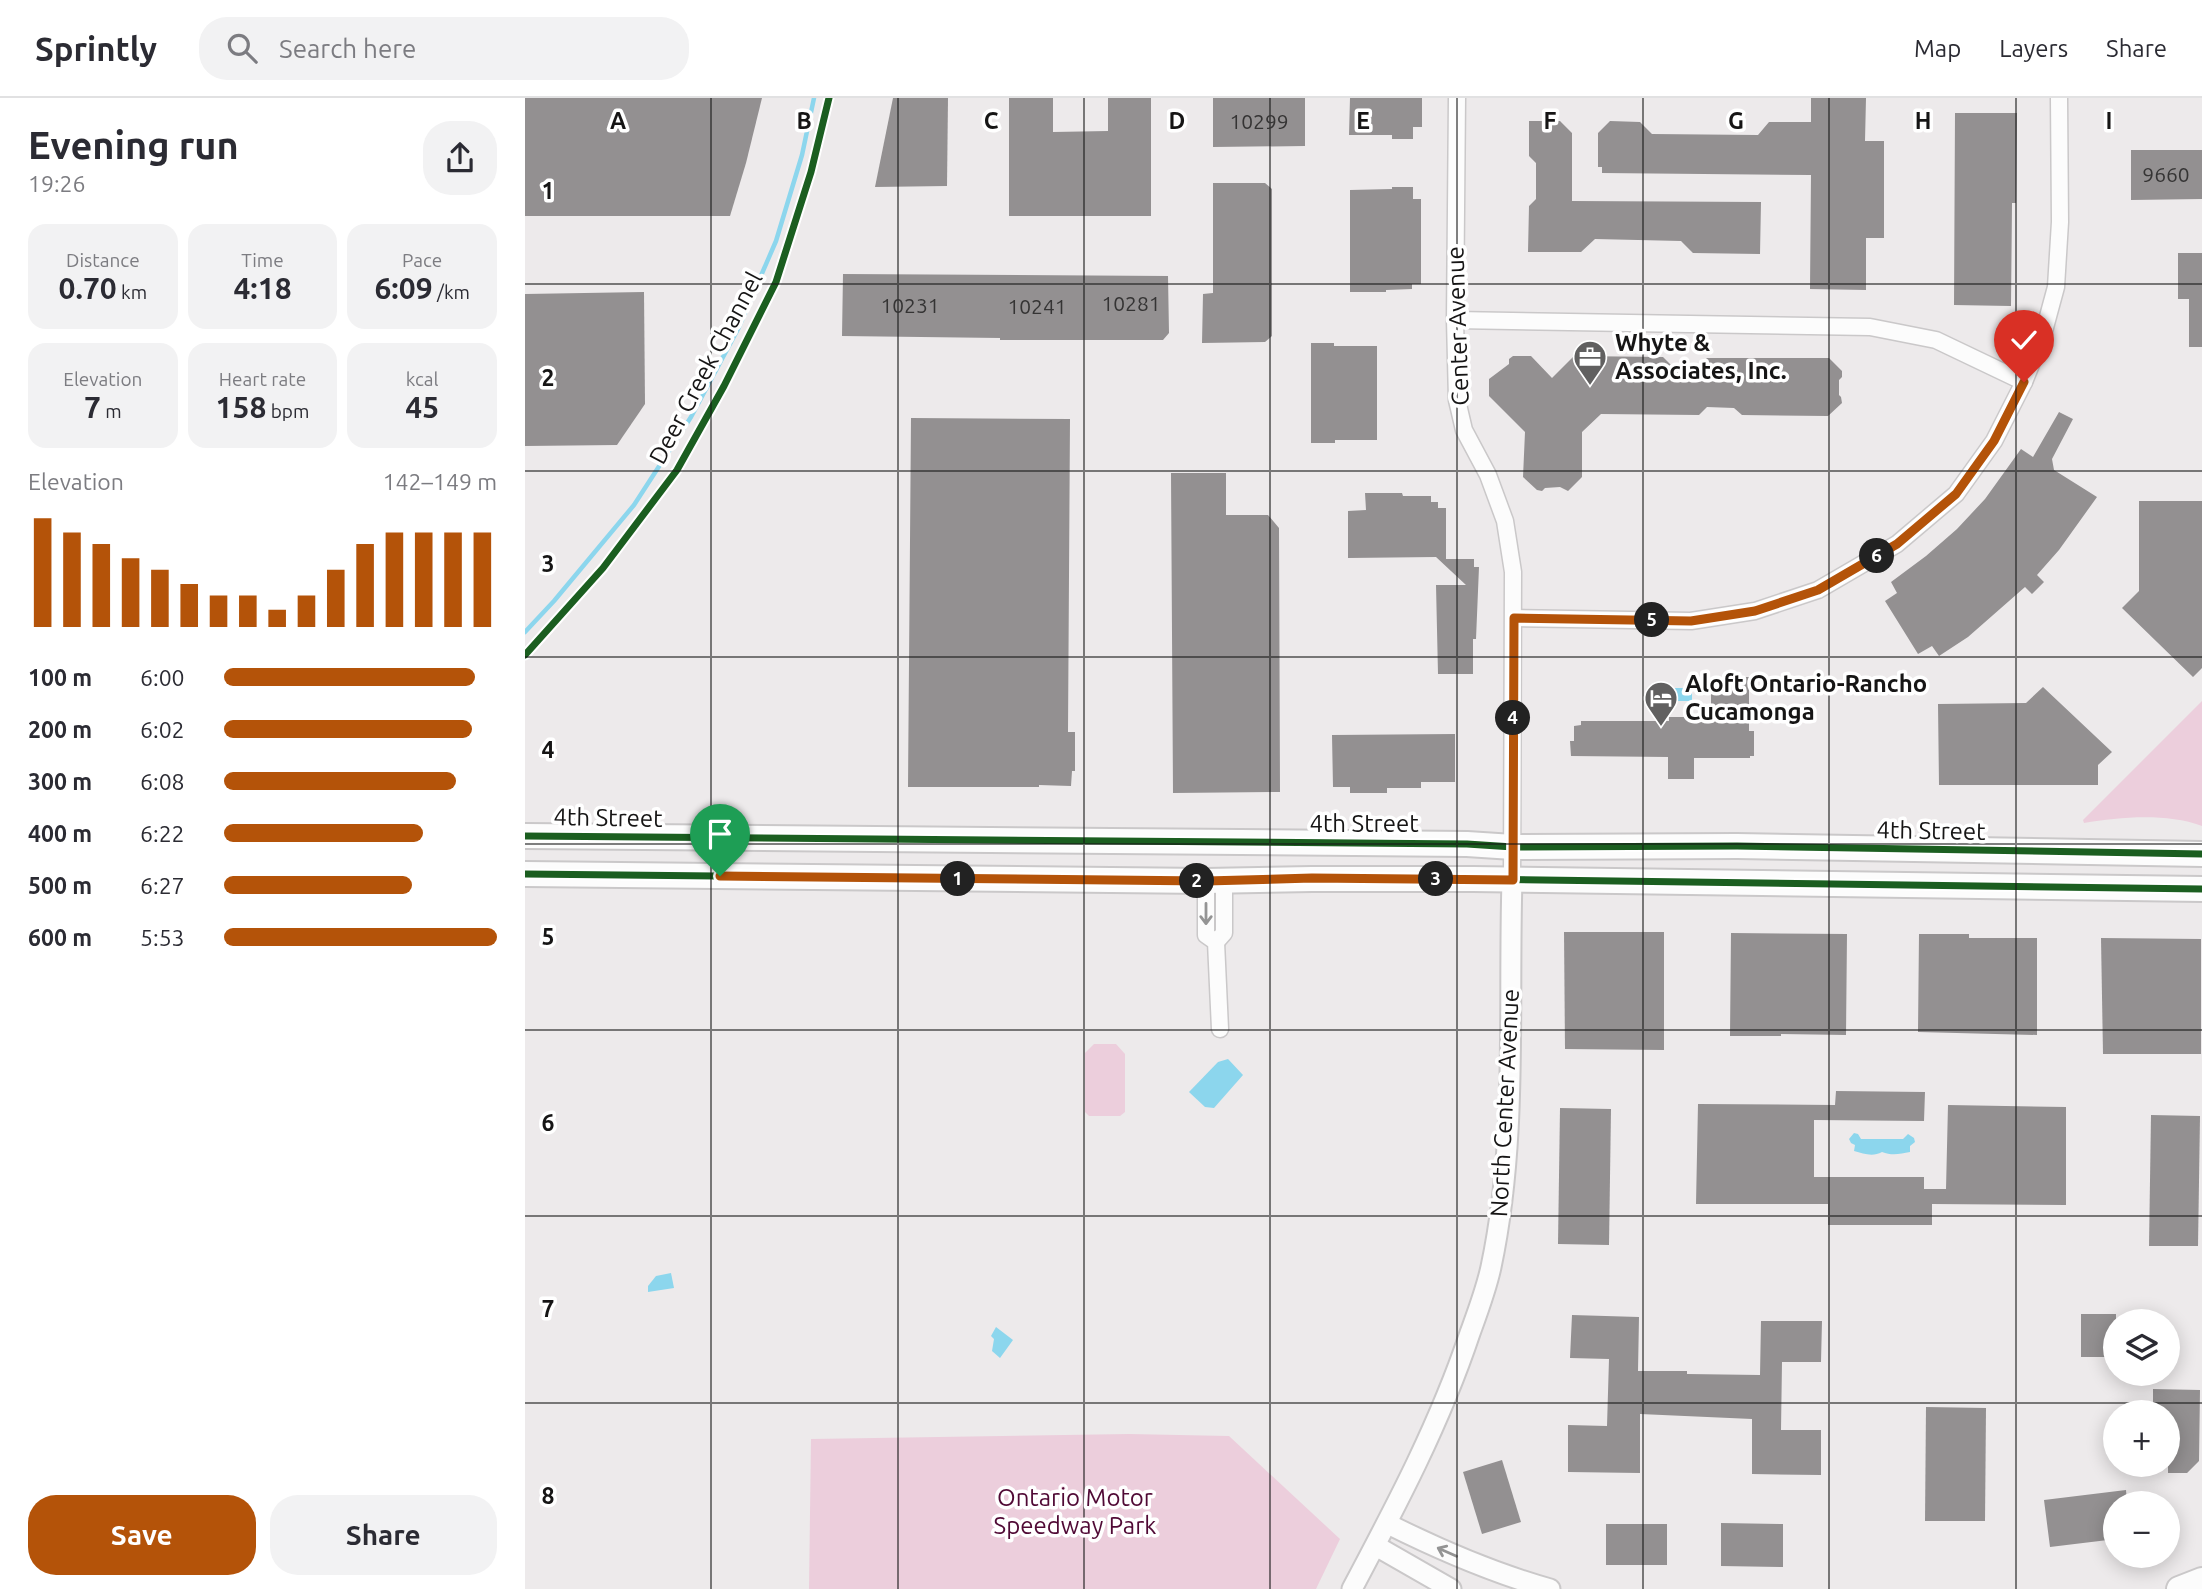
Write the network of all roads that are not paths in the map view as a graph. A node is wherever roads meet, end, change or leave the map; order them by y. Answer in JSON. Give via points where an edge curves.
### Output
{"nodes":[{"id":1,"x":1457,"y":98,"type":"edge"},
{"id":2,"x":2059,"y":98,"type":"edge"},
{"id":3,"x":1455,"y":320,"type":"junction"},
{"id":4,"x":2024,"y":382,"type":"junction"},
{"id":5,"x":1514,"y":618,"type":"junction"},
{"id":6,"x":525,"y":836,"type":"edge"},
{"id":7,"x":1513,"y":847,"type":"junction"},
{"id":8,"x":2202,"y":854,"type":"edge"},
{"id":9,"x":525,"y":874,"type":"edge"},
{"id":10,"x":1513,"y":880,"type":"junction"},
{"id":11,"x":1215,"y":881,"type":"junction"},
{"id":12,"x":2202,"y":889,"type":"edge"},
{"id":13,"x":1220,"y":1030,"type":"dead end"},
{"id":14,"x":1388,"y":1524,"type":"junction"},
{"id":15,"x":1376,"y":1546,"type":"junction"},
{"id":16,"x":2202,"y":1580,"type":"edge"},
{"id":17,"x":1352,"y":1589,"type":"edge"},
{"id":18,"x":1451,"y":1589,"type":"edge"},
{"id":19,"x":1550,"y":1589,"type":"edge"},
{"id":20,"x":2179,"y":1589,"type":"edge"}],
"edges":[{"from":1,"to":3,"type":"street","name":"Center Avenue"},
{"from":2,"to":4,"type":"street","via":[[2056,287]]},
{"from":3,"to":4,"type":"street","via":[[1870,327],[1936,340]]},
{"from":3,"to":5,"type":"street","name":"Center Avenue","via":[[1457,400],[1464,430],[1505,521]]},
{"from":4,"to":5,"type":"street","via":[[1994,441],[1956,494],[1897,544],[1818,590],[1755,611],[1691,621]]},
{"from":5,"to":7,"type":"street","name":"Center Avenue"},
{"from":6,"to":7,"type":"main road","name":"4th Street"},
{"from":7,"to":8,"type":"main road","name":"4th Street"},
{"from":7,"to":10,"type":"street","name":"Center Avenue"},
{"from":9,"to":11,"type":"main road"},
{"from":10,"to":11,"type":"main road"},
{"from":10,"to":12,"type":"main road"},
{"from":10,"to":14,"type":"street","name":"North Center Avenue","via":[[1511,1079],[1498,1230],[1484,1293],[1458,1370]]},
{"from":11,"to":13,"type":"street","via":[[1206,935],[1216,942]]},
{"from":14,"to":15,"type":"street","name":"North Center Avenue"},
{"from":19,"to":14,"type":"street","one_way":true,"via":[[1473,1563]]},
{"from":15,"to":17,"type":"street","name":"North Center Avenue"},
{"from":15,"to":18,"type":"street"},
{"from":16,"to":20,"type":"main road"}]}
